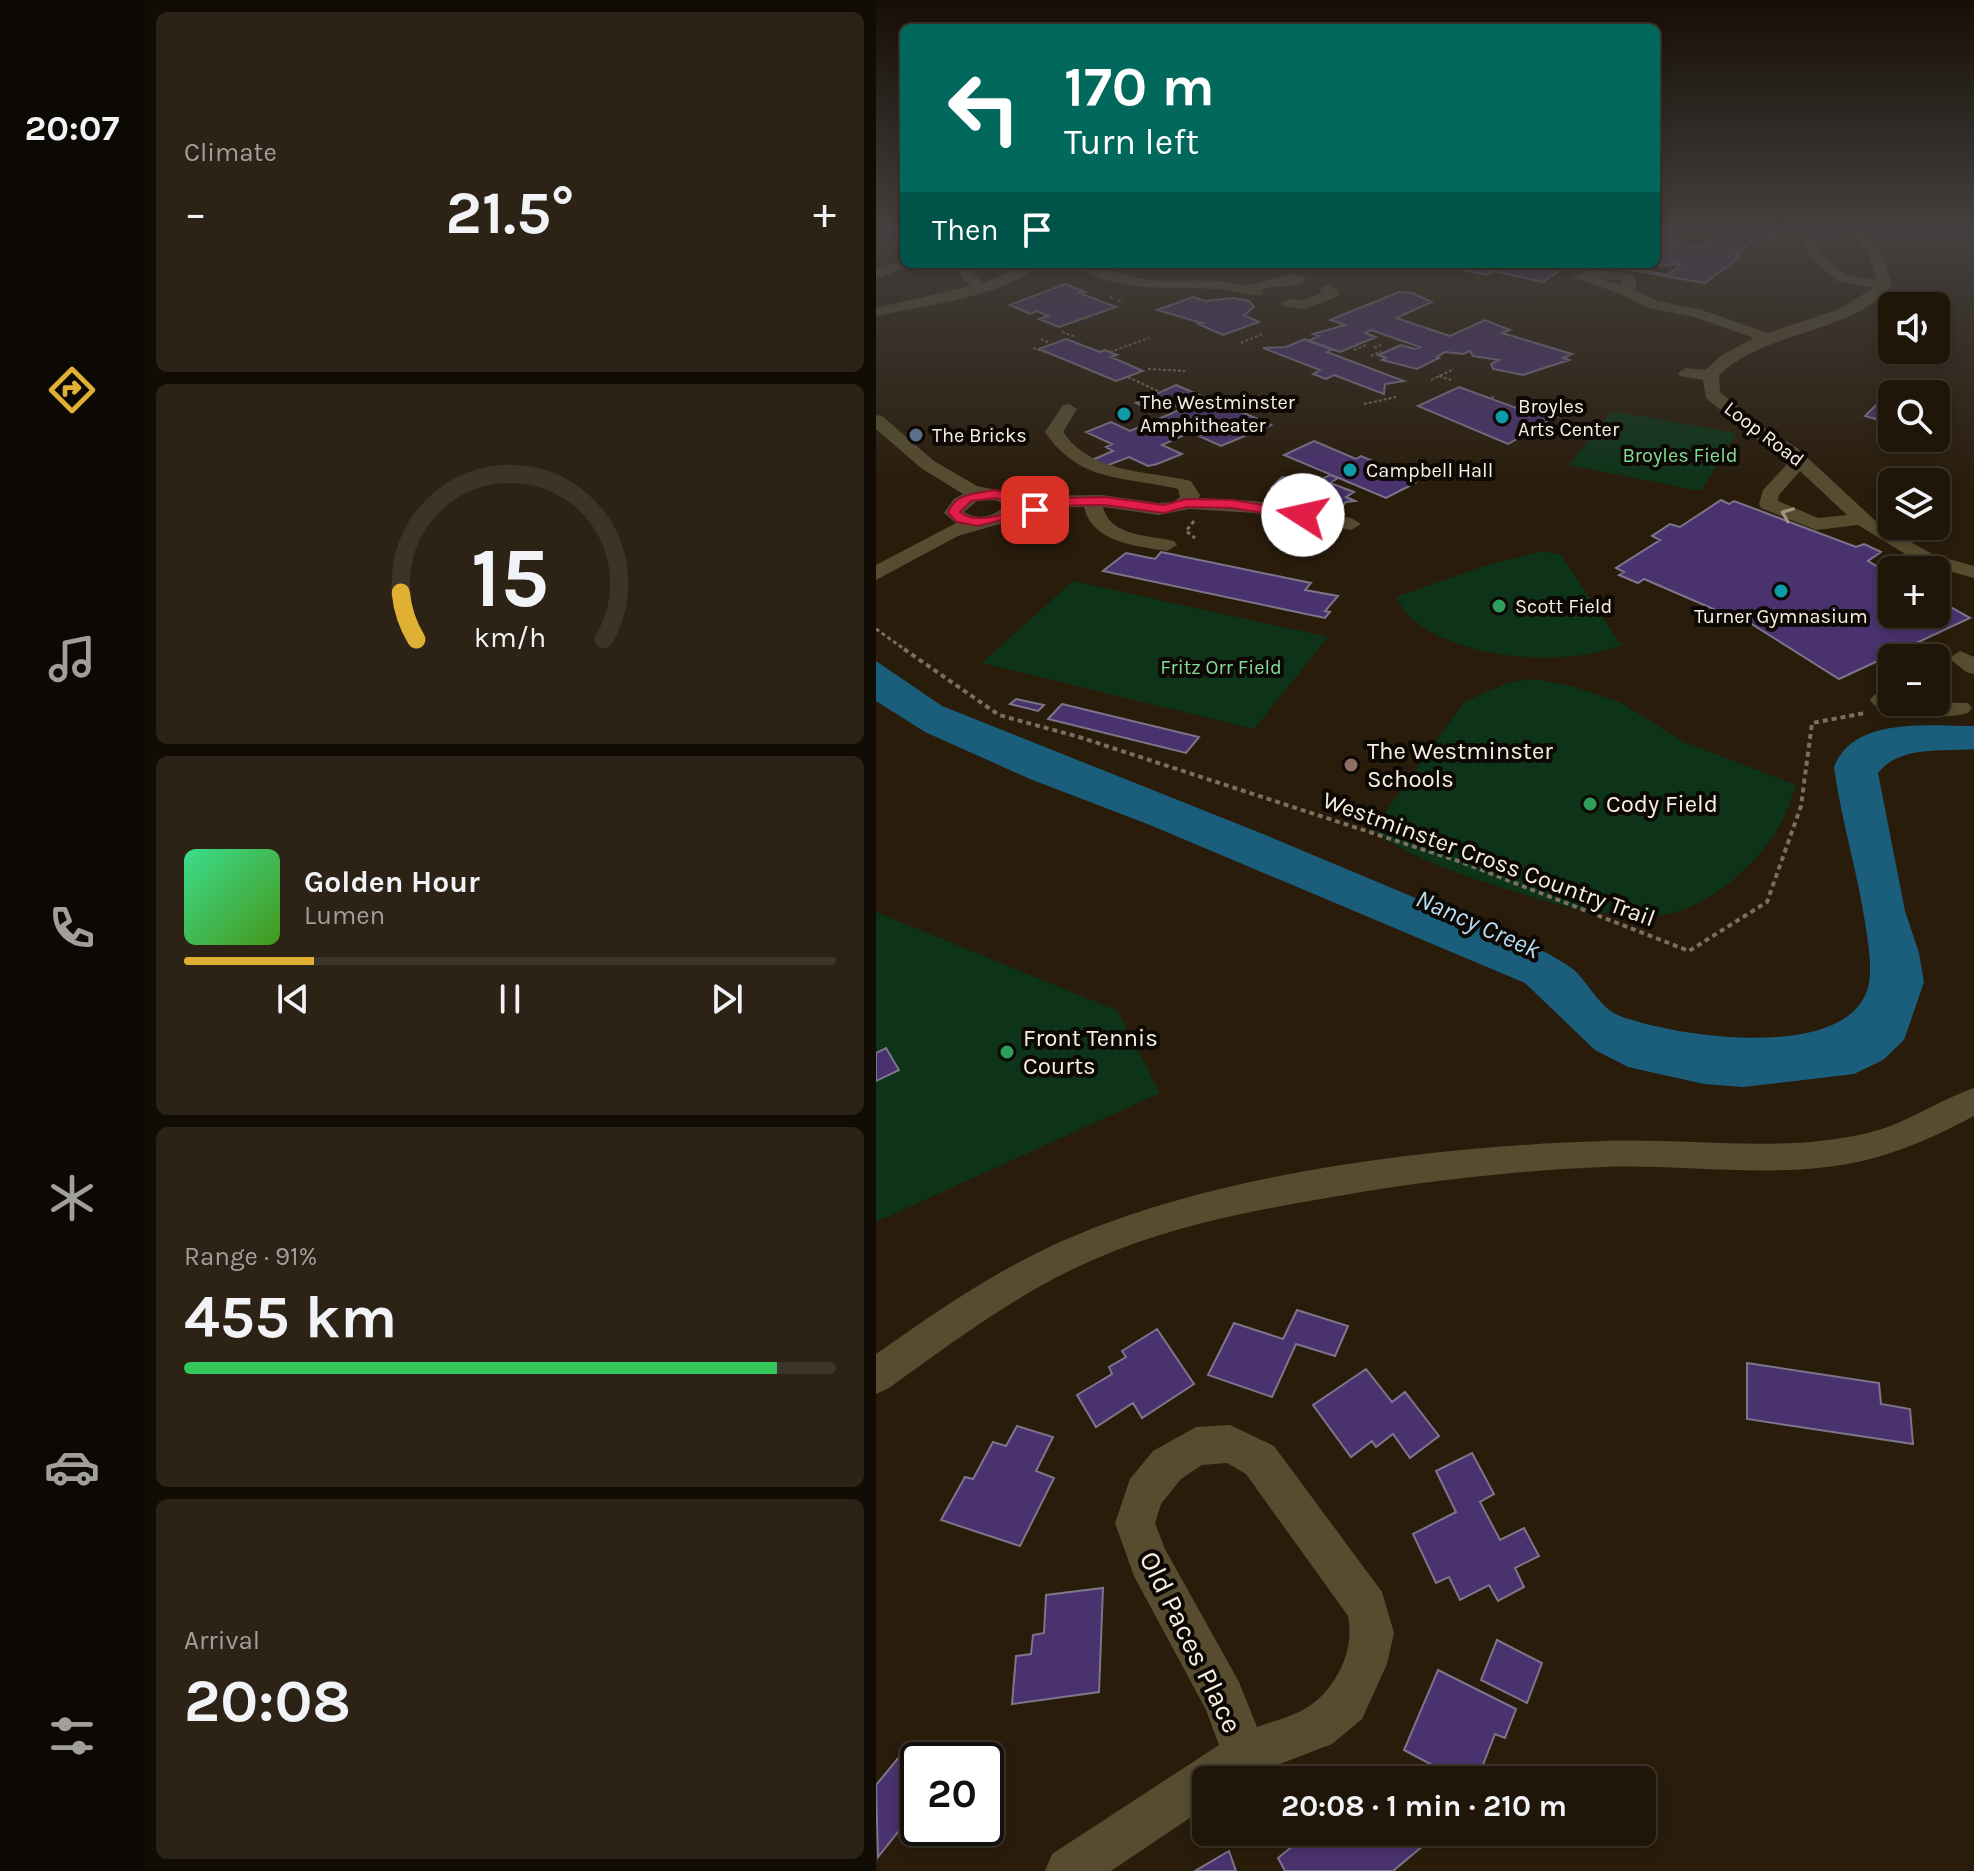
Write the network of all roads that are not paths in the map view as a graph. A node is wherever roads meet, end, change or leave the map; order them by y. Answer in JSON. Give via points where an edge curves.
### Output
{"nodes":[{"id":1,"x":1704,"y":315,"type":"edge"},
{"id":2,"x":1831,"y":315,"type":"edge"},
{"id":3,"x":1771,"y":339,"type":"junction"},
{"id":4,"x":1686,"y":373,"type":"dead end"},
{"id":5,"x":1711,"y":384,"type":"junction"},
{"id":6,"x":1689,"y":392,"type":"dead end"},
{"id":7,"x":1069,"y":409,"type":"dead end"},
{"id":8,"x":876,"y":420,"type":"edge"},
{"id":9,"x":1800,"y":460,"type":"junction"},
{"id":10,"x":939,"y":472,"type":"junction"},
{"id":11,"x":1829,"y":487,"type":"junction"},
{"id":12,"x":986,"y":494,"type":"junction"},
{"id":13,"x":1770,"y":494,"type":"junction"},
{"id":14,"x":1014,"y":501,"type":"junction"},
{"id":15,"x":1086,"y":502,"type":"junction"},
{"id":16,"x":957,"y":507,"type":"junction"},
{"id":17,"x":1192,"y":509,"type":"junction"},
{"id":18,"x":1001,"y":518,"type":"junction"},
{"id":19,"x":1863,"y":519,"type":"junction"},
{"id":20,"x":978,"y":522,"type":"junction"},
{"id":21,"x":1351,"y":524,"type":"dead end"},
{"id":22,"x":1167,"y":545,"type":"dead end"},
{"id":23,"x":916,"y":548,"type":"junction"},
{"id":24,"x":1974,"y":572,"type":"edge"},
{"id":25,"x":876,"y":574,"type":"edge"},
{"id":26,"x":1876,"y":706,"type":"road end"},
{"id":27,"x":1960,"y":708,"type":"dead end"},
{"id":28,"x":1974,"y":1101,"type":"edge"},
{"id":29,"x":876,"y":1376,"type":"edge"},
{"id":30,"x":1245,"y":1754,"type":"junction"},
{"id":31,"x":1227,"y":1766,"type":"edge"},
{"id":32,"x":1192,"y":1789,"type":"edge"},
{"id":33,"x":1069,"y":1871,"type":"edge"}],
"edges":[{"from":1,"to":3,"type":"street"},
{"from":2,"to":3,"type":"street","name":"Loop Road"},
{"from":3,"to":5,"type":"street","name":"Loop Road","via":[[1718,365]]},
{"from":4,"to":5,"type":"street"},
{"from":5,"to":6,"type":"street"},
{"from":5,"to":9,"type":"street","name":"Loop Road","via":[[1761,434]]},
{"from":7,"to":17,"type":"street","via":[[1054,432],[1061,446],[1115,474],[1184,485]]},
{"from":8,"to":10,"type":"street"},
{"from":9,"to":11,"type":"street","name":"Loop Road"},
{"from":9,"to":13,"type":"street"},
{"from":10,"to":12,"type":"street","via":[[963,488]]},
{"from":10,"to":16,"type":"street"},
{"from":11,"to":13,"type":"street"},
{"from":11,"to":19,"type":"street","name":"Loop Road"},
{"from":12,"to":14,"type":"street"},
{"from":12,"to":16,"type":"street"},
{"from":19,"to":13,"type":"street","one_way":true,"via":[[1826,525],[1807,522],[1772,508]]},
{"from":14,"to":15,"type":"street"},
{"from":14,"to":18,"type":"street","via":[[1014,510]]},
{"from":15,"to":17,"type":"street"},
{"from":15,"to":18,"type":"street"},
{"from":15,"to":22,"type":"street","via":[[1100,526]]},
{"from":16,"to":20,"type":"street","via":[[961,520]]},
{"from":16,"to":23,"type":"street","via":[[949,522]]},
{"from":17,"to":21,"type":"street","via":[[1255,507]]},
{"from":18,"to":20,"type":"street"},
{"from":19,"to":24,"type":"street","name":"Loop Road","via":[[1927,559]]},
{"from":20,"to":23,"type":"street"},
{"from":23,"to":25,"type":"street"},
{"from":26,"to":27,"type":"street","via":[[1947,712]]},
{"from":28,"to":29,"type":"street","via":[[1896,1138],[1858,1148],[1787,1157],[1616,1153],[1507,1158],[1382,1173],[1177,1214],[1081,1249],[996,1294]]},
{"from":30,"to":30,"type":"street","name":"Old Paces Place","via":[[1316,1728],[1346,1703],[1373,1633],[1367,1607],[1260,1460],[1230,1444],[1196,1446],[1167,1465],[1144,1493],[1135,1523],[1149,1561],[1223,1698]]},
{"from":30,"to":31,"type":"street","name":"Old Paces Place"},
{"from":32,"to":33,"type":"street","name":"Old Paces Place"}]}
